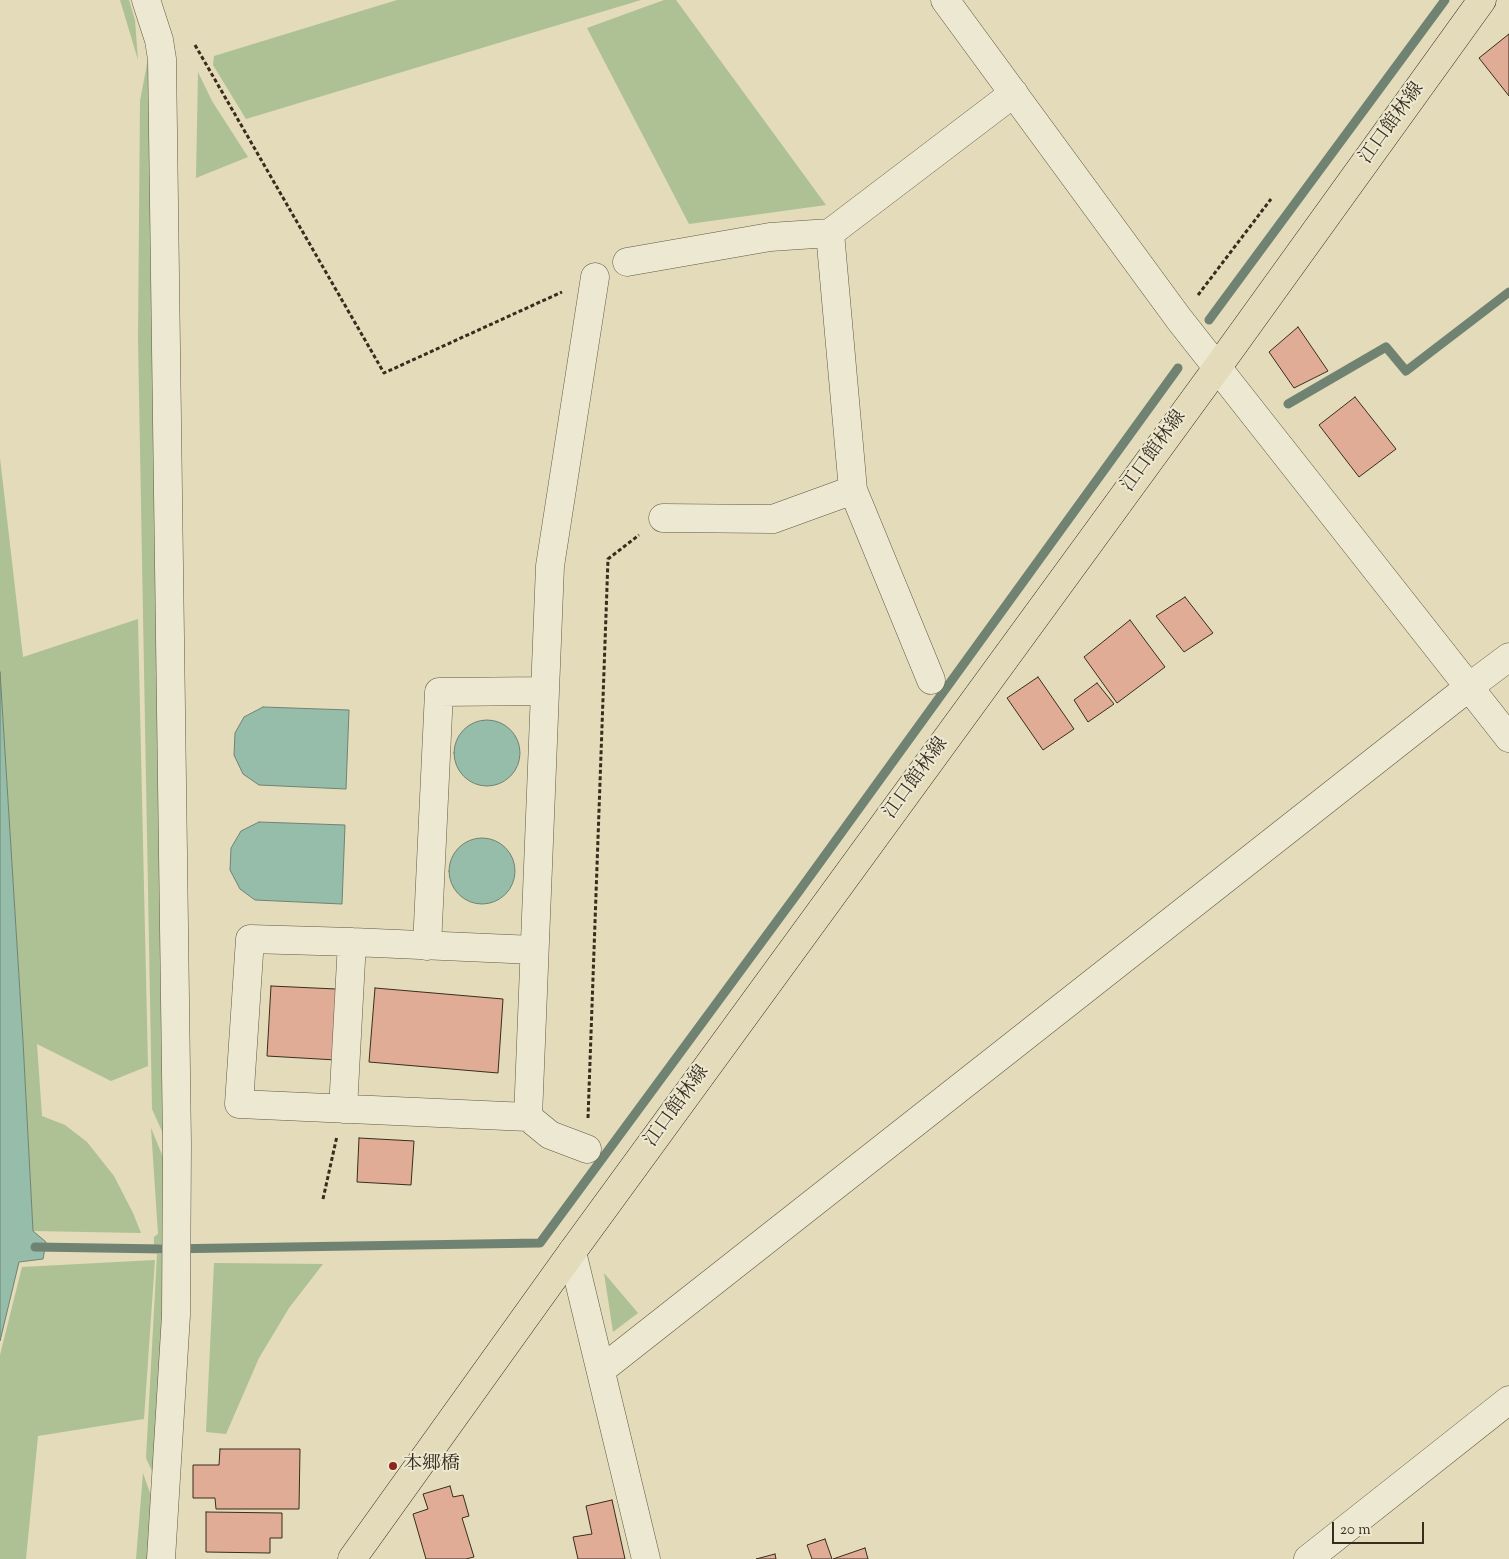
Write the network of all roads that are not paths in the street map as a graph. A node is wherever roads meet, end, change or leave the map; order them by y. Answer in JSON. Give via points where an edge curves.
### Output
{"nodes":[{"id":1,"x":146,"y":0,"type":"edge"},
{"id":2,"x":946,"y":0,"type":"edge"},
{"id":3,"x":1482,"y":0,"type":"edge"},
{"id":4,"x":1014,"y":93,"type":"junction"},
{"id":5,"x":830,"y":233,"type":"junction"},
{"id":6,"x":627,"y":262,"type":"dead end"},
{"id":7,"x":595,"y":277,"type":"road end"},
{"id":8,"x":1217,"y":368,"type":"junction"},
{"id":9,"x":853,"y":490,"type":"junction"},
{"id":10,"x":663,"y":518,"type":"road end"},
{"id":11,"x":1509,"y":657,"type":"edge"},
{"id":12,"x":931,"y":680,"type":"dead end"},
{"id":13,"x":1469,"y":687,"type":"junction"},
{"id":14,"x":544,"y":690,"type":"junction"},
{"id":15,"x":1509,"y":738,"type":"edge"},
{"id":16,"x":352,"y":942,"type":"junction"},
{"id":17,"x":427,"y":946,"type":"junction"},
{"id":18,"x":534,"y":950,"type":"junction"},
{"id":19,"x":343,"y":1109,"type":"junction"},
{"id":20,"x":528,"y":1117,"type":"junction"},
{"id":21,"x":587,"y":1149,"type":"road end"},
{"id":22,"x":572,"y":1252,"type":"junction"},
{"id":23,"x":601,"y":1370,"type":"junction"},
{"id":24,"x":1509,"y":1400,"type":"edge"},
{"id":25,"x":161,"y":1559,"type":"edge"},
{"id":26,"x":352,"y":1559,"type":"edge"},
{"id":27,"x":646,"y":1559,"type":"edge"},
{"id":28,"x":1308,"y":1559,"type":"edge"}],
"edges":[{"from":1,"to":25,"type":"street","via":[[162,59],[178,1144],[176,1314]]},
{"from":2,"to":4,"type":"street"},
{"from":3,"to":8,"type":"main road","name":"江口館林線"},
{"from":4,"to":5,"type":"street"},
{"from":4,"to":8,"type":"street"},
{"from":5,"to":6,"type":"street","via":[[770,237]]},
{"from":5,"to":9,"type":"street"},
{"from":7,"to":14,"type":"street","via":[[550,566]]},
{"from":8,"to":13,"type":"street"},
{"from":8,"to":22,"type":"main road","name":"江口館林線"},
{"from":9,"to":10,"type":"street","via":[[773,519]]},
{"from":9,"to":12,"type":"street"},
{"from":11,"to":13,"type":"street"},
{"from":13,"to":15,"type":"street"},
{"from":13,"to":23,"type":"street"},
{"from":14,"to":17,"type":"street","via":[[439,692]]},
{"from":14,"to":18,"type":"street"},
{"from":16,"to":17,"type":"street"},
{"from":16,"to":19,"type":"street"},
{"from":16,"to":19,"type":"street","via":[[250,938],[239,1104]]},
{"from":17,"to":18,"type":"street"},
{"from":18,"to":20,"type":"street"},
{"from":19,"to":20,"type":"street"},
{"from":20,"to":21,"type":"street","via":[[550,1135]]},
{"from":22,"to":23,"type":"street"},
{"from":22,"to":26,"type":"main road","name":"江口館林線"},
{"from":23,"to":27,"type":"street"},
{"from":24,"to":28,"type":"street"}]}
